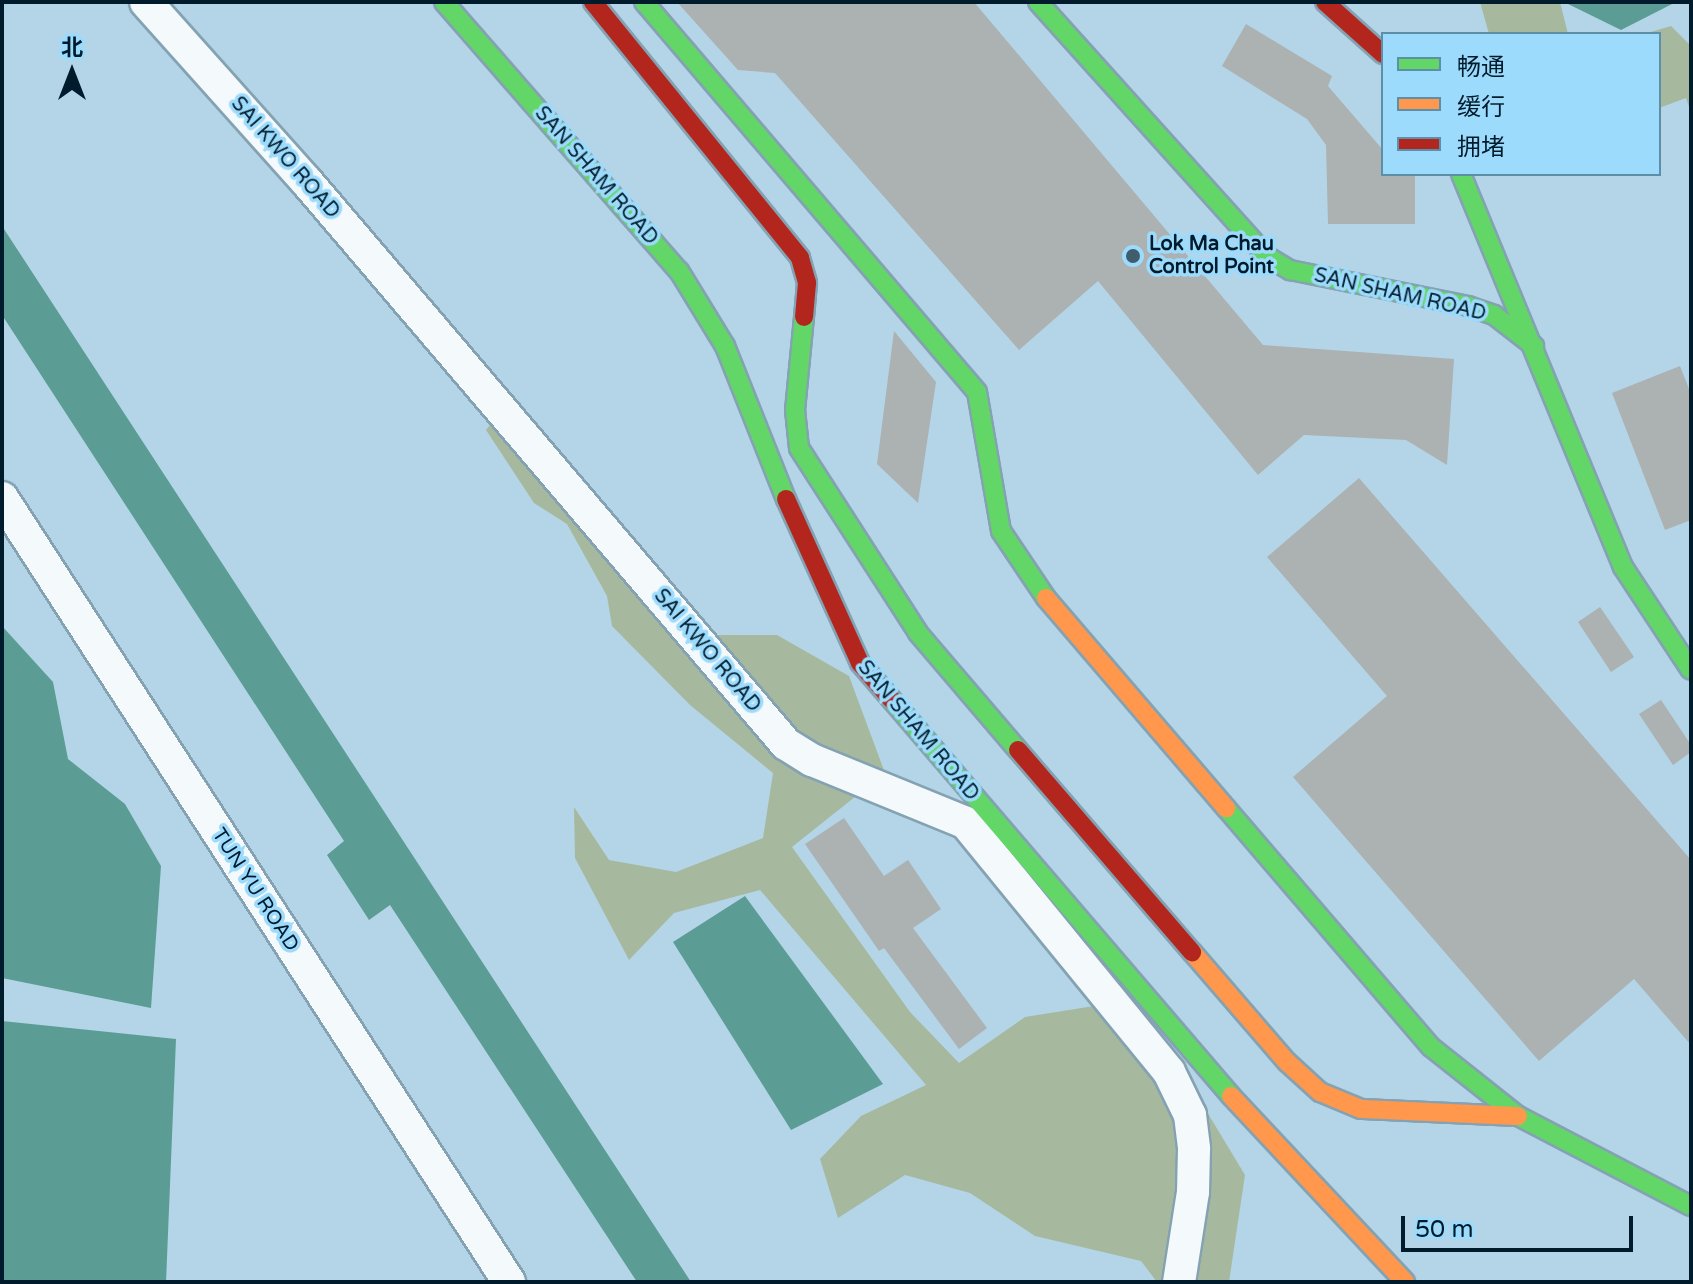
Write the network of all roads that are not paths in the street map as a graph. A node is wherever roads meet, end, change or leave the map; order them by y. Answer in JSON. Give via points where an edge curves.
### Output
{"nodes":[{"id":1,"x":146,"y":2,"type":"edge"},
{"id":2,"x":444,"y":2,"type":"edge"},
{"id":3,"x":593,"y":2,"type":"edge"},
{"id":4,"x":644,"y":2,"type":"edge"},
{"id":5,"x":1038,"y":2,"type":"edge"},
{"id":6,"x":1325,"y":2,"type":"edge"},
{"id":7,"x":1381,"y":52,"type":"edge"},
{"id":8,"x":1462,"y":176,"type":"edge"},
{"id":9,"x":1534,"y":346,"type":"junction"},
{"id":10,"x":2,"y":498,"type":"edge"},
{"id":11,"x":1691,"y":670,"type":"edge"},
{"id":12,"x":1518,"y":1116,"type":"junction"},
{"id":13,"x":1691,"y":1206,"type":"edge"},
{"id":14,"x":509,"y":1282,"type":"edge"},
{"id":15,"x":1179,"y":1282,"type":"edge"},
{"id":16,"x":1405,"y":1282,"type":"edge"}],
"edges":[{"from":1,"to":15,"type":"street","name":"SAI KWO ROAD","via":[[307,182],[786,744],[812,760],[966,823],[1169,1072],[1190,1115],[1194,1149]]},
{"from":2,"to":16,"type":"main road","name":"SAN SHAM ROAD","via":[[679,271],[725,346],[773,471],[860,663],[1237,1103]]},
{"from":3,"to":12,"type":"main road","via":[[800,258],[807,283],[795,410],[799,448],[918,633],[1287,1062],[1320,1092],[1361,1109]]},
{"from":4,"to":12,"type":"main road","via":[[977,392],[1001,531],[1025,574],[1431,1047]]},
{"from":5,"to":9,"type":"main road","name":"SAN SHAM ROAD","via":[[1268,257],[1290,270],[1468,306],[1494,315]]},
{"from":6,"to":7,"type":"main road"},
{"from":8,"to":9,"type":"main road","name":"SAN SHAM ROAD"},
{"from":9,"to":11,"type":"main road","name":"SAN SHAM ROAD","via":[[1623,567]]},
{"from":10,"to":14,"type":"street","name":"TUN YU ROAD"},
{"from":12,"to":13,"type":"main road"}]}
